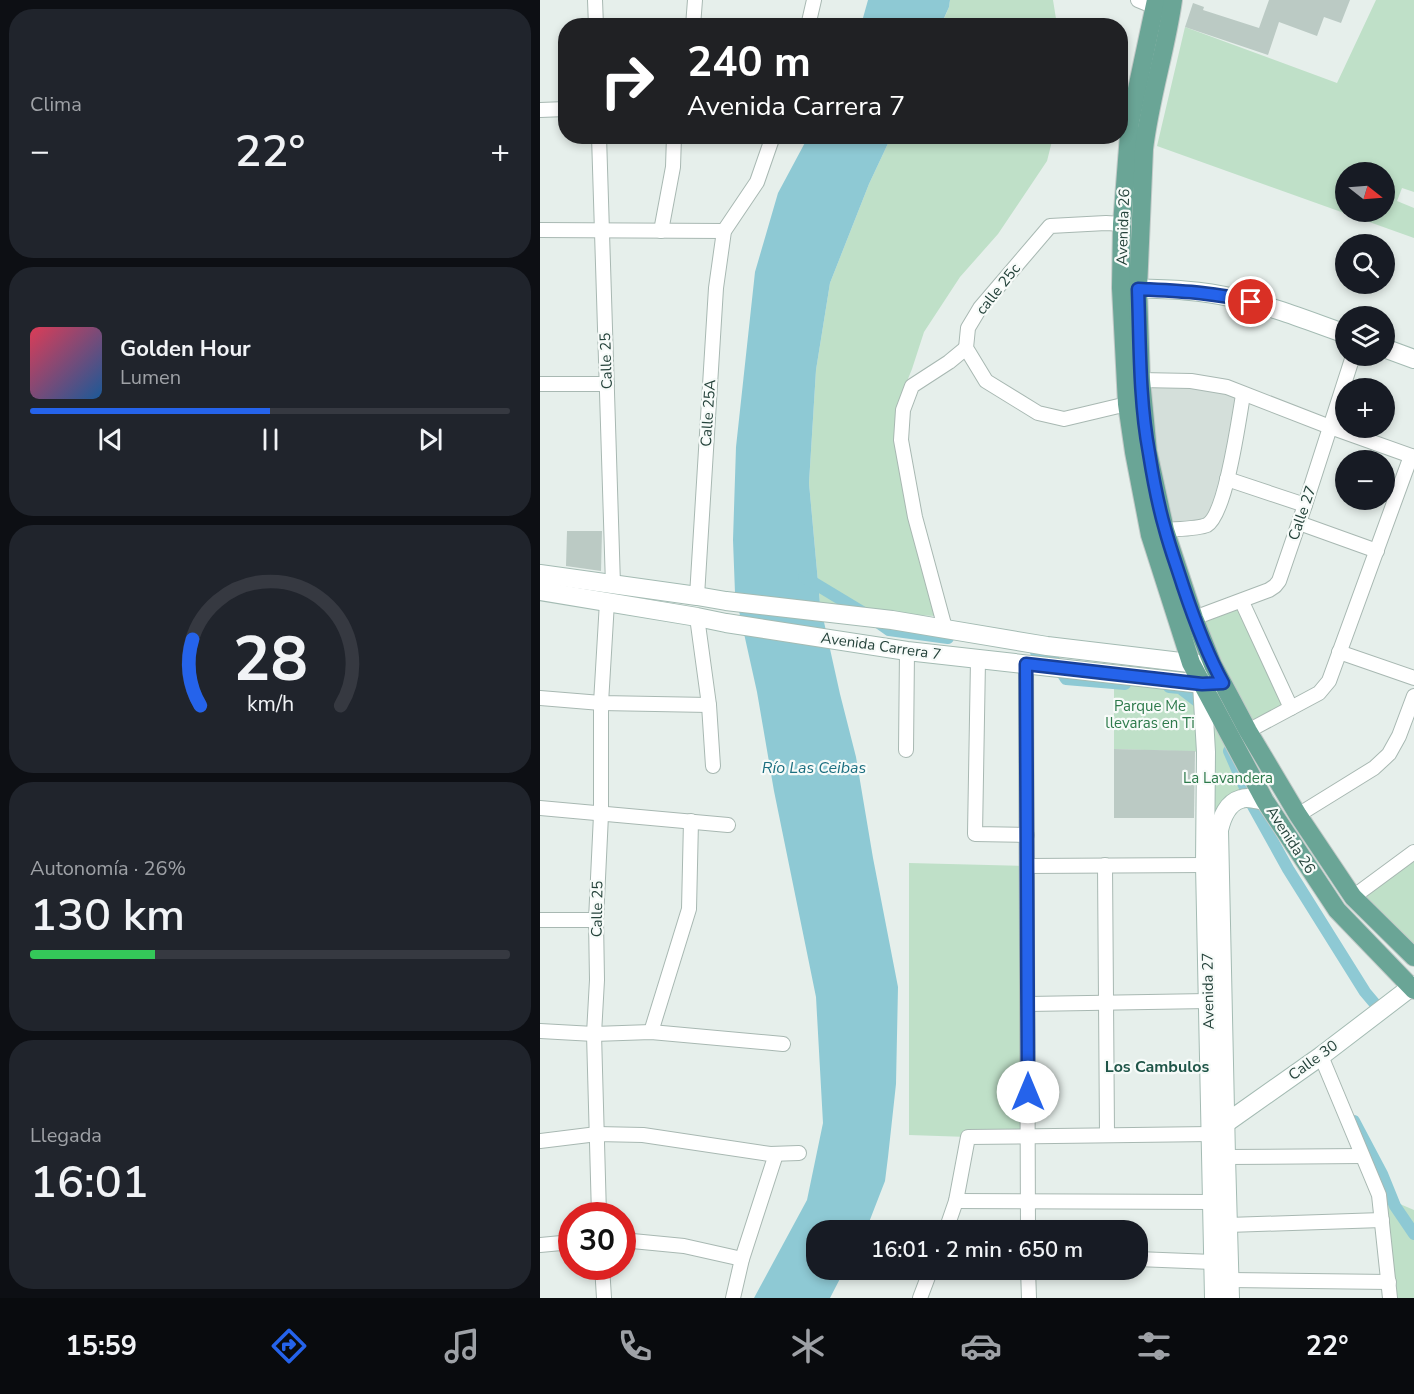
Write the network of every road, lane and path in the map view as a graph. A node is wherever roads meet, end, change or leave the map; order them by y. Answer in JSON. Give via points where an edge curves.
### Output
{"nodes":[{"id":1,"x":595,"y":0,"type":"edge"},
{"id":2,"x":694,"y":0,"type":"edge"},
{"id":3,"x":814,"y":0,"type":"edge"},
{"id":4,"x":1173,"y":0,"type":"edge"},
{"id":5,"x":1149,"y":2,"type":"edge"},
{"id":6,"x":596,"y":18,"type":"edge"},
{"id":7,"x":693,"y":18,"type":"edge"},
{"id":8,"x":810,"y":18,"type":"edge"},
{"id":9,"x":558,"y":109,"type":"edge"},
{"id":10,"x":540,"y":110,"type":"edge"},
{"id":11,"x":599,"y":144,"type":"edge"},
{"id":12,"x":674,"y":144,"type":"edge"},
{"id":13,"x":770,"y":144,"type":"edge"},
{"id":14,"x":1122,"y":224,"type":"junction"},
{"id":15,"x":602,"y":229,"type":"junction"},
{"id":16,"x":540,"y":230,"type":"edge"},
{"id":17,"x":662,"y":231,"type":"junction"},
{"id":18,"x":724,"y":231,"type":"junction"},
{"id":19,"x":1130,"y":288,"type":"junction"},
{"id":20,"x":1335,"y":330,"type":"edge"},
{"id":21,"x":966,"y":348,"type":"junction"},
{"id":22,"x":1395,"y":352,"type":"edge"},
{"id":23,"x":1414,"y":359,"type":"edge"},
{"id":24,"x":1350,"y":366,"type":"edge"},
{"id":25,"x":1141,"y":380,"type":"junction"},
{"id":26,"x":540,"y":384,"type":"edge"},
{"id":27,"x":607,"y":384,"type":"junction"},
{"id":28,"x":1243,"y":394,"type":"junction"},
{"id":29,"x":1127,"y":404,"type":"junction"},
{"id":30,"x":1330,"y":427,"type":"junction"},
{"id":31,"x":1413,"y":457,"type":"edge"},
{"id":32,"x":1227,"y":479,"type":"junction"},
{"id":33,"x":1305,"y":505,"type":"junction"},
{"id":34,"x":1299,"y":523,"type":"junction"},
{"id":35,"x":1165,"y":530,"type":"junction"},
{"id":36,"x":1377,"y":551,"type":"junction"},
{"id":37,"x":540,"y":574,"type":"edge"},
{"id":38,"x":613,"y":585,"type":"junction"},
{"id":39,"x":540,"y":591,"type":"edge"},
{"id":40,"x":697,"y":596,"type":"junction"},
{"id":41,"x":607,"y":602,"type":"junction"},
{"id":42,"x":1242,"y":602,"type":"junction"},
{"id":43,"x":697,"y":617,"type":"junction"},
{"id":44,"x":1194,"y":618,"type":"junction"},
{"id":45,"x":945,"y":628,"type":"junction"},
{"id":46,"x":907,"y":651,"type":"junction"},
{"id":47,"x":1339,"y":652,"type":"junction"},
{"id":48,"x":978,"y":660,"type":"junction"},
{"id":49,"x":1191,"y":663,"type":"junction"},
{"id":50,"x":1026,"y":664,"type":"junction"},
{"id":51,"x":1213,"y":665,"type":"junction"},
{"id":52,"x":1414,"y":678,"type":"edge"},
{"id":53,"x":1223,"y":683,"type":"junction"},
{"id":54,"x":1202,"y":684,"type":"junction"},
{"id":55,"x":1414,"y":696,"type":"edge"},
{"id":56,"x":540,"y":698,"type":"edge"},
{"id":57,"x":601,"y":703,"type":"junction"},
{"id":58,"x":709,"y":705,"type":"junction"},
{"id":59,"x":1291,"y":708,"type":"junction"},
{"id":60,"x":1248,"y":731,"type":"junction"},
{"id":61,"x":906,"y":750,"type":"dead end"},
{"id":62,"x":713,"y":766,"type":"dead end"},
{"id":63,"x":1252,"y":799,"type":"junction"},
{"id":64,"x":540,"y":808,"type":"edge"},
{"id":65,"x":601,"y":814,"type":"junction"},
{"id":66,"x":1298,"y":815,"type":"junction"},
{"id":67,"x":691,"y":821,"type":"junction"},
{"id":68,"x":728,"y":825,"type":"dead end"},
{"id":69,"x":1027,"y":835,"type":"junction"},
{"id":70,"x":1413,"y":855,"type":"edge"},
{"id":71,"x":1105,"y":865,"type":"junction"},
{"id":72,"x":1205,"y":865,"type":"junction"},
{"id":73,"x":1027,"y":866,"type":"junction"},
{"id":74,"x":1353,"y":897,"type":"junction"},
{"id":75,"x":540,"y":920,"type":"edge"},
{"id":76,"x":596,"y":920,"type":"junction"},
{"id":77,"x":1414,"y":957,"type":"edge"},
{"id":78,"x":1413,"y":988,"type":"edge"},
{"id":79,"x":1208,"y":1001,"type":"junction"},
{"id":80,"x":1106,"y":1003,"type":"junction"},
{"id":81,"x":1028,"y":1004,"type":"junction"},
{"id":82,"x":540,"y":1031,"type":"edge"},
{"id":83,"x":651,"y":1032,"type":"junction"},
{"id":84,"x":594,"y":1034,"type":"junction"},
{"id":85,"x":783,"y":1044,"type":"dead end"},
{"id":86,"x":1321,"y":1056,"type":"junction"},
{"id":87,"x":1218,"y":1128,"type":"junction"},
{"id":88,"x":597,"y":1134,"type":"junction"},
{"id":89,"x":1107,"y":1134,"type":"junction"},
{"id":90,"x":1029,"y":1136,"type":"junction"},
{"id":91,"x":540,"y":1142,"type":"edge"},
{"id":92,"x":799,"y":1153,"type":"dead end"},
{"id":93,"x":776,"y":1154,"type":"junction"},
{"id":94,"x":1362,"y":1156,"type":"junction"},
{"id":95,"x":1226,"y":1157,"type":"junction"},
{"id":96,"x":956,"y":1201,"type":"junction"},
{"id":97,"x":599,"y":1202,"type":"edge"},
{"id":98,"x":1028,"y":1202,"type":"junction"},
{"id":99,"x":1213,"y":1202,"type":"junction"},
{"id":100,"x":949,"y":1220,"type":"edge"},
{"id":101,"x":1028,"y":1220,"type":"edge"},
{"id":102,"x":1382,"y":1220,"type":"junction"},
{"id":103,"x":1228,"y":1226,"type":"junction"},
{"id":104,"x":636,"y":1241,"type":"edge"},
{"id":105,"x":558,"y":1243,"type":"edge"},
{"id":106,"x":540,"y":1245,"type":"edge"},
{"id":107,"x":742,"y":1259,"type":"junction"},
{"id":108,"x":1148,"y":1259,"type":"edge"},
{"id":109,"x":1214,"y":1262,"type":"junction"},
{"id":110,"x":603,"y":1280,"type":"edge"},
{"id":111,"x":927,"y":1280,"type":"edge"},
{"id":112,"x":1028,"y":1280,"type":"edge"},
{"id":113,"x":1389,"y":1282,"type":"junction"},
{"id":114,"x":1230,"y":1289,"type":"edge"},
{"id":115,"x":604,"y":1298,"type":"edge"},
{"id":116,"x":733,"y":1298,"type":"edge"},
{"id":117,"x":920,"y":1298,"type":"edge"},
{"id":118,"x":1029,"y":1298,"type":"edge"},
{"id":119,"x":1214,"y":1298,"type":"edge"},
{"id":120,"x":1390,"y":1298,"type":"edge"}],
"edges":[{"from":1,"to":6,"type":"street"},
{"from":2,"to":7,"type":"street"},
{"from":3,"to":8,"type":"street"},
{"from":4,"to":19,"type":"main road","name":"Avenida 26","via":[[1147,126]]},
{"from":5,"to":14,"type":"main road","name":"Avenida 26","via":[[1130,122]]},
{"from":9,"to":10,"type":"street"},
{"from":11,"to":15,"type":"street","name":"Calle 25"},
{"from":12,"to":17,"type":"street"},
{"from":13,"to":18,"type":"street","via":[[758,182]]},
{"from":14,"to":19,"type":"main road","name":"Avenida 26"},
{"from":14,"to":21,"type":"street","name":"calle 25c","via":[[1050,226],[980,308],[968,328]]},
{"from":15,"to":16,"type":"street"},
{"from":15,"to":17,"type":"street"},
{"from":15,"to":27,"type":"street","name":"Calle 25"},
{"from":17,"to":18,"type":"street"},
{"from":18,"to":40,"type":"street","name":"Calle 25A","via":[[716,288]]},
{"from":19,"to":20,"type":"main road","via":[[1233,297]]},
{"from":19,"to":25,"type":"main road","name":"Avenida 26"},
{"from":19,"to":29,"type":"main road","name":"Avenida 26"},
{"from":21,"to":29,"type":"street","via":[[986,381],[1038,413],[1064,419]]},
{"from":21,"to":45,"type":"street","via":[[912,386],[903,410],[901,440],[915,517]]},
{"from":22,"to":23,"type":"main road"},
{"from":24,"to":30,"type":"street","name":"Calle 27"},
{"from":25,"to":28,"type":"street","via":[[1191,381]]},
{"from":25,"to":35,"type":"main road","name":"Avenida 26","via":[[1148,452]]},
{"from":26,"to":27,"type":"street"},
{"from":27,"to":38,"type":"street","name":"Calle 25"},
{"from":28,"to":30,"type":"street"},
{"from":28,"to":32,"type":"street"},
{"from":29,"to":49,"type":"main road","name":"Avenida 26","via":[[1150,535]]},
{"from":30,"to":31,"type":"street"},
{"from":30,"to":33,"type":"street","name":"Calle 27"},
{"from":31,"to":36,"type":"street"},
{"from":32,"to":33,"type":"street"},
{"from":32,"to":35,"type":"street","via":[[1209,523]]},
{"from":33,"to":34,"type":"street","name":"Calle 27"},
{"from":34,"to":36,"type":"street"},
{"from":34,"to":42,"type":"street","name":"Calle 27","via":[[1279,581]]},
{"from":35,"to":44,"type":"main road","name":"Avenida 26"},
{"from":36,"to":47,"type":"street"},
{"from":37,"to":38,"type":"main road","name":"Avenida Carrera 7"},
{"from":38,"to":40,"type":"main road","name":"Avenida Carrera 7"},
{"from":39,"to":41,"type":"main road","name":"Avenida Carrera 7"},
{"from":40,"to":45,"type":"main road","name":"Avenida Carrera 7"},
{"from":41,"to":43,"type":"main road","name":"Avenida Carrera 7"},
{"from":41,"to":57,"type":"street","name":"Calle 25"},
{"from":42,"to":44,"type":"street","name":"Calle 27"},
{"from":42,"to":59,"type":"street"},
{"from":43,"to":46,"type":"main road","name":"Avenida Carrera 7"},
{"from":43,"to":58,"type":"street"},
{"from":44,"to":51,"type":"main road","name":"Avenida 26"},
{"from":45,"to":49,"type":"main road","name":"Avenida Carrera 7","via":[[1047,646]]},
{"from":46,"to":48,"type":"main road","name":"Avenida Carrera 7"},
{"from":46,"to":61,"type":"street"},
{"from":47,"to":52,"type":"street"},
{"from":47,"to":59,"type":"street","via":[[1329,681],[1319,693]]},
{"from":48,"to":50,"type":"main road","name":"Avenida Carrera 7"},
{"from":48,"to":69,"type":"street","via":[[975,834]]},
{"from":49,"to":51,"type":"main road","name":"Avenida Carrera 7"},
{"from":49,"to":54,"type":"main road","name":"Avenida 26"},
{"from":50,"to":54,"type":"main road","name":"Avenida Carrera 7"},
{"from":50,"to":69,"type":"street"},
{"from":51,"to":53,"type":"main road","name":"Avenida 26"},
{"from":53,"to":54,"type":"main road","name":"Avenida Carrera 7"},
{"from":53,"to":60,"type":"main road","name":"Avenida 26"},
{"from":54,"to":63,"type":"main road","name":"Avenida 26"},
{"from":54,"to":72,"type":"main road","name":"Avenida 27"},
{"from":55,"to":66,"type":"street","via":[[1389,754],[1374,768]]},
{"from":56,"to":57,"type":"street"},
{"from":57,"to":58,"type":"street"},
{"from":57,"to":65,"type":"street","name":"Calle 25"},
{"from":58,"to":62,"type":"street"},
{"from":59,"to":60,"type":"street"},
{"from":60,"to":66,"type":"main road","name":"Avenida 26"},
{"from":63,"to":78,"type":"main road","name":"Avenida 26","via":[[1337,910]]},
{"from":63,"to":87,"type":"main road","name":"Avenida 27","via":[[1227,808],[1219,830]]},
{"from":64,"to":65,"type":"street"},
{"from":65,"to":67,"type":"street"},
{"from":65,"to":76,"type":"street","name":"Calle 25"},
{"from":66,"to":74,"type":"main road","name":"Avenida 26"},
{"from":67,"to":68,"type":"street"},
{"from":67,"to":83,"type":"street","via":[[688,909]]},
{"from":69,"to":73,"type":"street"},
{"from":70,"to":74,"type":"street"},
{"from":71,"to":72,"type":"street"},
{"from":71,"to":73,"type":"street"},
{"from":71,"to":80,"type":"street"},
{"from":72,"to":79,"type":"main road","name":"Avenida 27"},
{"from":73,"to":81,"type":"street"},
{"from":74,"to":77,"type":"main road","name":"Avenida 26"},
{"from":75,"to":76,"type":"street"},
{"from":76,"to":84,"type":"street","name":"Calle 25"},
{"from":78,"to":86,"type":"main road","name":"Calle 30"},
{"from":79,"to":80,"type":"street"},
{"from":79,"to":87,"type":"main road","name":"Avenida 27"},
{"from":80,"to":81,"type":"street"},
{"from":80,"to":89,"type":"street"},
{"from":81,"to":90,"type":"street"},
{"from":82,"to":84,"type":"street"},
{"from":83,"to":84,"type":"street"},
{"from":83,"to":85,"type":"street"},
{"from":84,"to":88,"type":"street","name":"Calle 25"},
{"from":86,"to":87,"type":"main road","name":"Calle 30"},
{"from":86,"to":94,"type":"street"},
{"from":87,"to":89,"type":"street"},
{"from":87,"to":95,"type":"main road","name":"Avenida 27"},
{"from":87,"to":99,"type":"main road","name":"Avenida 27"},
{"from":88,"to":91,"type":"street"},
{"from":88,"to":93,"type":"street","via":[[643,1135]]},
{"from":88,"to":97,"type":"street","name":"Calle 25"},
{"from":89,"to":90,"type":"street"},
{"from":90,"to":96,"type":"street","via":[[968,1137]]},
{"from":90,"to":98,"type":"street"},
{"from":92,"to":93,"type":"street"},
{"from":93,"to":107,"type":"street"},
{"from":94,"to":95,"type":"street"},
{"from":94,"to":102,"type":"street","via":[[1379,1195]]},
{"from":95,"to":103,"type":"main road","name":"Avenida 27"},
{"from":96,"to":98,"type":"street"},
{"from":96,"to":100,"type":"street"},
{"from":98,"to":99,"type":"street"},
{"from":98,"to":101,"type":"street"},
{"from":99,"to":109,"type":"main road","name":"Avenida 27"},
{"from":102,"to":103,"type":"street"},
{"from":102,"to":113,"type":"street"},
{"from":103,"to":114,"type":"main road","name":"Avenida 27"},
{"from":104,"to":107,"type":"street","via":[[684,1246]]},
{"from":105,"to":106,"type":"street"},
{"from":107,"to":116,"type":"street"},
{"from":108,"to":109,"type":"street"},
{"from":109,"to":119,"type":"main road","name":"Avenida 27"},
{"from":110,"to":115,"type":"street"},
{"from":111,"to":117,"type":"street"},
{"from":112,"to":118,"type":"street"},
{"from":113,"to":114,"type":"street"},
{"from":113,"to":120,"type":"street"}]}
